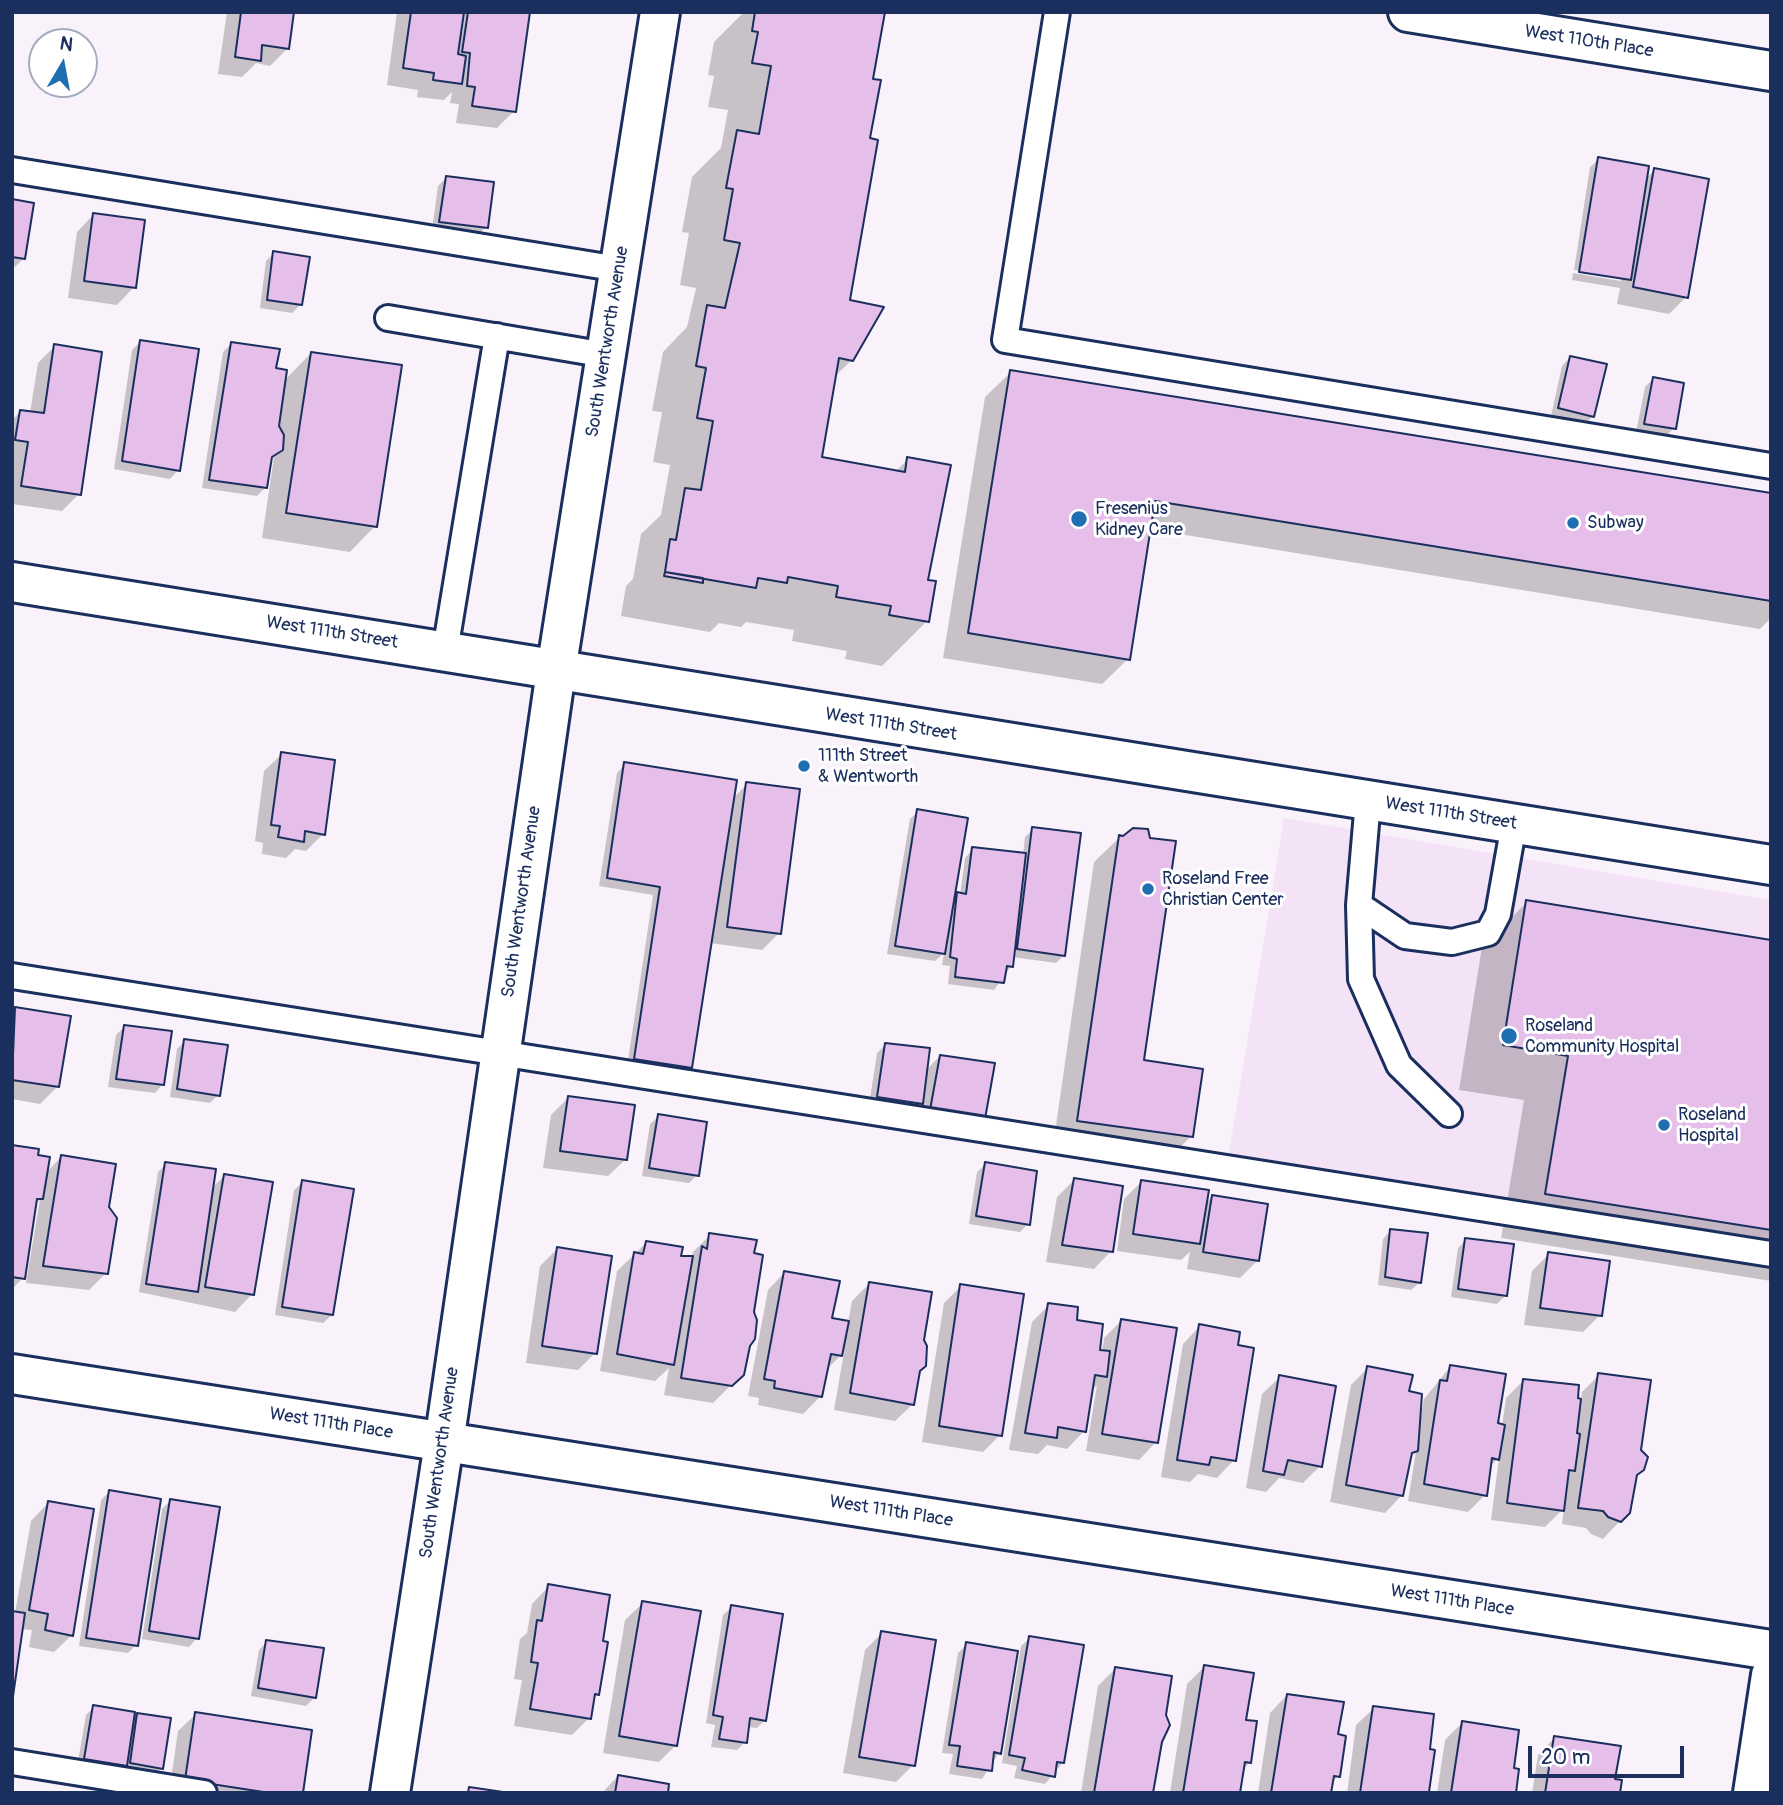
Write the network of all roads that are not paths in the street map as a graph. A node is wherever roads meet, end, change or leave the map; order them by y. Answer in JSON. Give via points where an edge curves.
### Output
{"nodes":[{"id":1,"x":660,"y":12,"type":"edge"},
{"id":2,"x":1057,"y":12,"type":"edge"},
{"id":3,"x":1408,"y":12,"type":"edge"},
{"id":4,"x":1771,"y":71,"type":"edge"},
{"id":5,"x":12,"y":170,"type":"edge"},
{"id":6,"x":619,"y":269,"type":"junction"},
{"id":7,"x":388,"y":318,"type":"dead end"},
{"id":8,"x":497,"y":336,"type":"junction"},
{"id":9,"x":606,"y":355,"type":"junction"},
{"id":10,"x":1771,"y":467,"type":"edge"},
{"id":11,"x":12,"y":582,"type":"edge"},
{"id":12,"x":445,"y":651,"type":"junction"},
{"id":13,"x":556,"y":671,"type":"junction"},
{"id":14,"x":1368,"y":801,"type":"junction"},
{"id":15,"x":1514,"y":824,"type":"junction"},
{"id":16,"x":1771,"y":865,"type":"edge"},
{"id":17,"x":1359,"y":905,"type":"junction"},
{"id":18,"x":12,"y":975,"type":"edge"},
{"id":19,"x":500,"y":1052,"type":"junction"},
{"id":20,"x":1449,"y":1114,"type":"dead end"},
{"id":21,"x":1771,"y":1254,"type":"edge"},
{"id":22,"x":12,"y":1374,"type":"edge"},
{"id":23,"x":444,"y":1443,"type":"junction"},
{"id":24,"x":1771,"y":1650,"type":"edge"},
{"id":25,"x":1771,"y":1675,"type":"edge"},
{"id":26,"x":12,"y":1762,"type":"edge"},
{"id":27,"x":204,"y":1793,"type":"edge"},
{"id":28,"x":390,"y":1793,"type":"edge"},
{"id":29,"x":1753,"y":1793,"type":"edge"}],
"edges":[{"from":1,"to":6,"type":"street","name":"South Wentworth Avenue"},
{"from":2,"to":10,"type":"lane","via":[[1005,340]]},
{"from":3,"to":4,"type":"street","name":"West 110th Place"},
{"from":5,"to":6,"type":"lane"},
{"from":6,"to":9,"type":"street","name":"South Wentworth Avenue"},
{"from":7,"to":8,"type":"lane"},
{"from":8,"to":9,"type":"lane"},
{"from":8,"to":12,"type":"lane"},
{"from":9,"to":13,"type":"street","name":"South Wentworth Avenue"},
{"from":11,"to":12,"type":"street","name":"West 111th Street"},
{"from":12,"to":13,"type":"street","name":"West 111th Street"},
{"from":13,"to":14,"type":"street","name":"West 111th Street"},
{"from":13,"to":19,"type":"street","name":"South Wentworth Avenue"},
{"from":14,"to":15,"type":"street","name":"West 111th Street"},
{"from":14,"to":17,"type":"lane"},
{"from":15,"to":16,"type":"street","name":"West 111th Street"},
{"from":15,"to":17,"type":"lane","via":[[1498,914],[1488,933],[1452,943],[1405,936]]},
{"from":17,"to":20,"type":"lane","via":[[1361,979],[1399,1065]]},
{"from":18,"to":19,"type":"lane"},
{"from":19,"to":21,"type":"lane"},
{"from":19,"to":23,"type":"street","name":"South Wentworth Avenue"},
{"from":22,"to":23,"type":"street","name":"West 111th Place"},
{"from":23,"to":24,"type":"street","name":"West 111th Place"},
{"from":23,"to":28,"type":"street","name":"South Wentworth Avenue"},
{"from":25,"to":29,"type":"street"},
{"from":26,"to":27,"type":"lane"}]}
